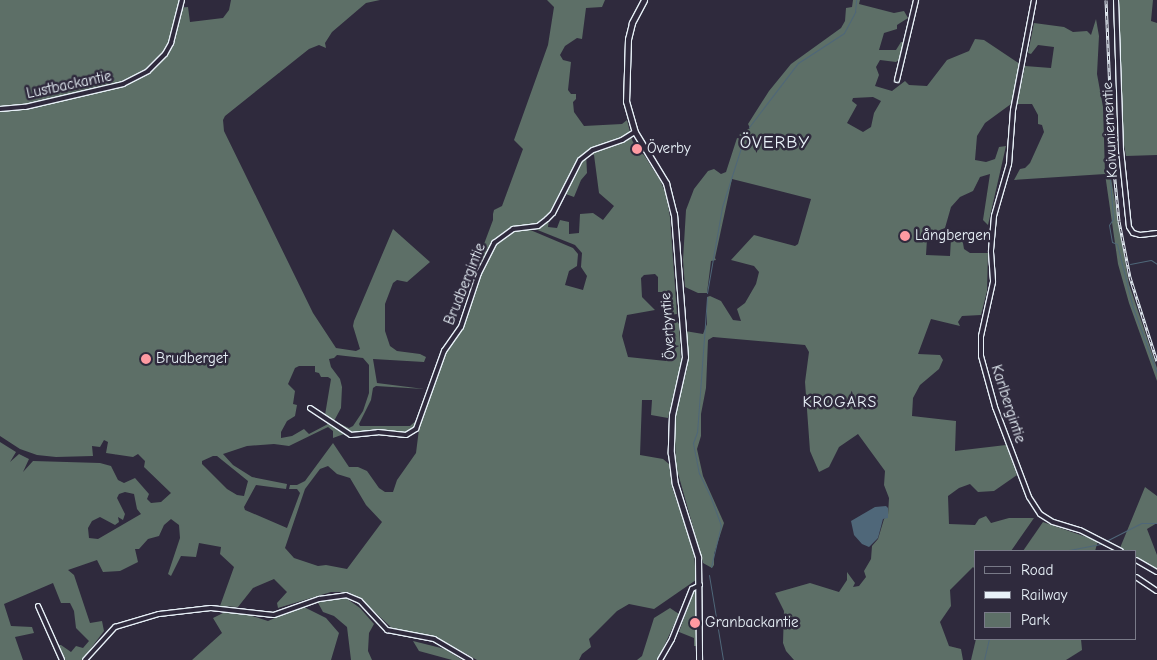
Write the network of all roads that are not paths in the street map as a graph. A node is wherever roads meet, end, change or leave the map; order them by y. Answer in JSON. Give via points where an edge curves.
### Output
{"nodes":[{"id":1,"x":182,"y":0,"type":"edge"},
{"id":2,"x":644,"y":0,"type":"edge"},
{"id":3,"x":916,"y":0,"type":"edge"},
{"id":4,"x":1034,"y":0,"type":"edge"},
{"id":5,"x":1116,"y":0,"type":"edge"},
{"id":6,"x":896,"y":80,"type":"dead end"},
{"id":7,"x":0,"y":109,"type":"edge"},
{"id":8,"x":635,"y":132,"type":"junction"},
{"id":9,"x":1157,"y":233,"type":"edge"},
{"id":10,"x":310,"y":408,"type":"dead end"},
{"id":11,"x":1116,"y":550,"type":"edge"},
{"id":12,"x":1137,"y":561,"type":"edge"},
{"id":13,"x":1157,"y":572,"type":"edge"},
{"id":14,"x":1137,"y":578,"type":"edge"},
{"id":15,"x":700,"y":585,"type":"junction"},
{"id":16,"x":1157,"y":590,"type":"edge"},
{"id":17,"x":38,"y":606,"type":"dead end"},
{"id":18,"x":62,"y":660,"type":"edge"},
{"id":19,"x":85,"y":660,"type":"edge"},
{"id":20,"x":470,"y":660,"type":"edge"},
{"id":21,"x":660,"y":660,"type":"edge"},
{"id":22,"x":699,"y":660,"type":"edge"}],
"edges":[{"from":1,"to":7,"type":"street","name":"Lustbackantie","via":[[175,31],[165,54],[148,70],[123,84],[24,107]]},
{"from":2,"to":8,"type":"street","name":"Överbyntie","via":[[632,23],[626,53],[626,101]]},
{"from":3,"to":6,"type":"street"},
{"from":4,"to":11,"type":"street","name":"Karlbergintie","via":[[1013,110],[1009,164],[994,216],[991,252],[994,282],[981,356],[995,407],[1029,498],[1040,514],[1053,522],[1080,530]]},
{"from":5,"to":9,"type":"street","name":"Koivuniementie","via":[[1121,150],[1129,227],[1136,234]]},
{"from":8,"to":10,"type":"street","name":"Brudbergintie","via":[[592,150],[580,160],[547,219],[538,226],[513,229],[494,243],[479,273],[461,327],[444,351],[416,430],[406,434],[378,432],[351,435]]},
{"from":8,"to":15,"type":"street","name":"Överbyntie","via":[[666,183],[674,214],[685,357],[672,415],[671,453],[675,484],[696,547]]},
{"from":12,"to":13,"type":"street"},
{"from":14,"to":16,"type":"street"},
{"from":15,"to":21,"type":"street","via":[[693,586]]},
{"from":15,"to":22,"type":"street","name":"Överbyntie"},
{"from":17,"to":18,"type":"street"},
{"from":19,"to":20,"type":"street","via":[[116,627],[159,614],[211,608],[274,616],[318,599],[346,596],[360,601],[387,630],[434,639]]}]}
